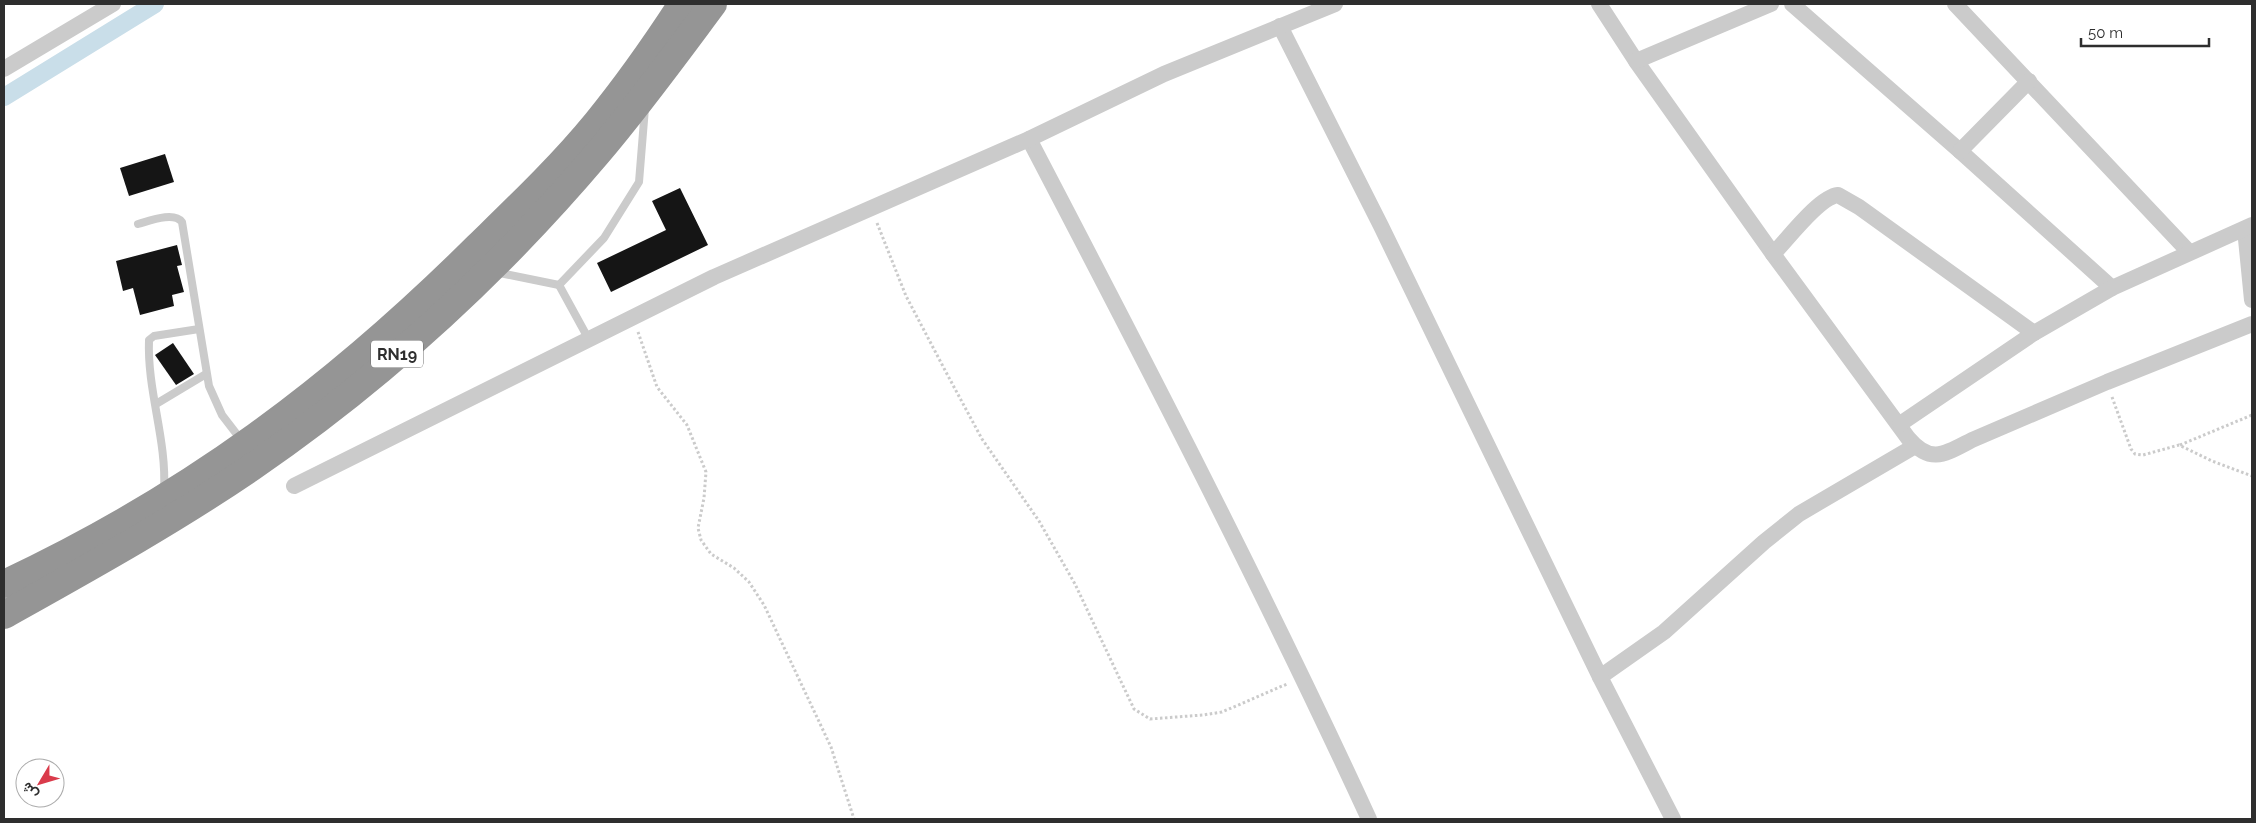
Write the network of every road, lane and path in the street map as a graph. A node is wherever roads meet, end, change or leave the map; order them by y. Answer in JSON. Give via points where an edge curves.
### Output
{"nodes":[{"id":1,"x":113,"y":4,"type":"edge"},
{"id":2,"x":682,"y":4,"type":"edge"},
{"id":3,"x":713,"y":4,"type":"edge"},
{"id":4,"x":1336,"y":4,"type":"edge"},
{"id":5,"x":1600,"y":4,"type":"edge"},
{"id":6,"x":1770,"y":4,"type":"edge"},
{"id":7,"x":1792,"y":4,"type":"edge"},
{"id":8,"x":1955,"y":4,"type":"edge"},
{"id":9,"x":1280,"y":26,"type":"junction"},
{"id":10,"x":1636,"y":61,"type":"junction"},
{"id":11,"x":4,"y":69,"type":"edge"},
{"id":12,"x":2028,"y":81,"type":"junction"},
{"id":13,"x":646,"y":93,"type":"junction"},
{"id":14,"x":1029,"y":138,"type":"junction"},
{"id":15,"x":1960,"y":150,"type":"junction"},
{"id":16,"x":871,"y":208,"type":"junction"},
{"id":17,"x":138,"y":224,"type":"dead end"},
{"id":18,"x":2249,"y":227,"type":"edge"},
{"id":19,"x":2189,"y":252,"type":"junction"},
{"id":20,"x":1773,"y":254,"type":"junction"},
{"id":21,"x":488,"y":271,"type":"junction"},
{"id":22,"x":559,"y":285,"type":"junction"},
{"id":23,"x":2112,"y":288,"type":"junction"},
{"id":24,"x":2252,"y":300,"type":"edge"},
{"id":25,"x":631,"y":317,"type":"junction"},
{"id":26,"x":2252,"y":324,"type":"edge"},
{"id":27,"x":199,"y":329,"type":"junction"},
{"id":28,"x":2034,"y":333,"type":"junction"},
{"id":29,"x":588,"y":338,"type":"junction"},
{"id":30,"x":206,"y":374,"type":"junction"},
{"id":31,"x":2107,"y":382,"type":"junction"},
{"id":32,"x":156,"y":404,"type":"junction"},
{"id":33,"x":2252,"y":415,"type":"edge"},
{"id":34,"x":1900,"y":424,"type":"junction"},
{"id":35,"x":2179,"y":445,"type":"junction"},
{"id":36,"x":246,"y":446,"type":"junction"},
{"id":37,"x":1915,"y":446,"type":"junction"},
{"id":38,"x":2252,"y":476,"type":"edge"},
{"id":39,"x":294,"y":486,"type":"dead end"},
{"id":40,"x":164,"y":500,"type":"junction"},
{"id":41,"x":4,"y":584,"type":"edge"},
{"id":42,"x":4,"y":615,"type":"edge"},
{"id":43,"x":1600,"y":677,"type":"junction"},
{"id":44,"x":1302,"y":678,"type":"junction"},
{"id":45,"x":854,"y":819,"type":"edge"},
{"id":46,"x":1369,"y":819,"type":"edge"},
{"id":47,"x":1673,"y":819,"type":"edge"}],
"edges":[{"from":1,"to":11,"type":"street"},
{"from":2,"to":36,"type":"highway","number":"RN19","via":[[642,65],[597,123],[552,172],[420,303],[322,389]]},
{"from":3,"to":13,"type":"highway","number":"RN19"},
{"from":4,"to":9,"type":"street"},
{"from":5,"to":10,"type":"street"},
{"from":6,"to":10,"type":"street"},
{"from":7,"to":15,"type":"street"},
{"from":8,"to":12,"type":"street"},
{"from":9,"to":14,"type":"street","via":[[1164,74]]},
{"from":9,"to":43,"type":"street"},
{"from":10,"to":20,"type":"street"},
{"from":12,"to":15,"type":"street"},
{"from":12,"to":19,"type":"street"},
{"from":13,"to":21,"type":"highway","number":"RN19","via":[[566,189]]},
{"from":13,"to":22,"type":"lane","via":[[639,182],[604,238]]},
{"from":14,"to":16,"type":"street"},
{"from":14,"to":44,"type":"street"},
{"from":15,"to":23,"type":"street"},
{"from":16,"to":25,"type":"street","via":[[714,276]]},
{"from":16,"to":44,"type":"path","via":[[906,296],[942,365],[982,439],[1039,521],[1075,584],[1136,712],[1146,718],[1165,719],[1222,712]]},
{"from":17,"to":27,"type":"lane","via":[[172,217],[182,222]]},
{"from":18,"to":19,"type":"street"},
{"from":18,"to":24,"type":"street"},
{"from":19,"to":23,"type":"street"},
{"from":20,"to":28,"type":"street","via":[[1818,207],[1838,195]]},
{"from":20,"to":34,"type":"street"},
{"from":21,"to":22,"type":"lane"},
{"from":21,"to":42,"type":"highway","number":"RN19","via":[[379,370],[254,466],[146,535]]},
{"from":22,"to":29,"type":"lane"},
{"from":23,"to":28,"type":"street"},
{"from":25,"to":29,"type":"street"},
{"from":25,"to":45,"type":"path","via":[[646,351],[652,376],[687,424],[706,472],[698,528],[701,540],[711,554],[749,582],[764,605],[831,746]]},
{"from":26,"to":31,"type":"street"},
{"from":27,"to":30,"type":"lane"},
{"from":27,"to":32,"type":"lane","via":[[154,336],[150,340]]},
{"from":28,"to":34,"type":"street"},
{"from":29,"to":39,"type":"street"},
{"from":30,"to":32,"type":"lane"},
{"from":30,"to":36,"type":"lane","via":[[216,405]]},
{"from":31,"to":35,"type":"path","via":[[2135,454]]},
{"from":31,"to":37,"type":"street","via":[[1940,455],[1932,456]]},
{"from":32,"to":40,"type":"lane","via":[[165,457]]},
{"from":33,"to":35,"type":"path"},
{"from":34,"to":37,"type":"street"},
{"from":35,"to":38,"type":"path"},
{"from":36,"to":40,"type":"highway","number":"RN19"},
{"from":37,"to":43,"type":"street","via":[[1799,514],[1664,632]]},
{"from":40,"to":41,"type":"highway","number":"RN19","via":[[103,536]]},
{"from":43,"to":47,"type":"street"},
{"from":44,"to":46,"type":"street"}]}
